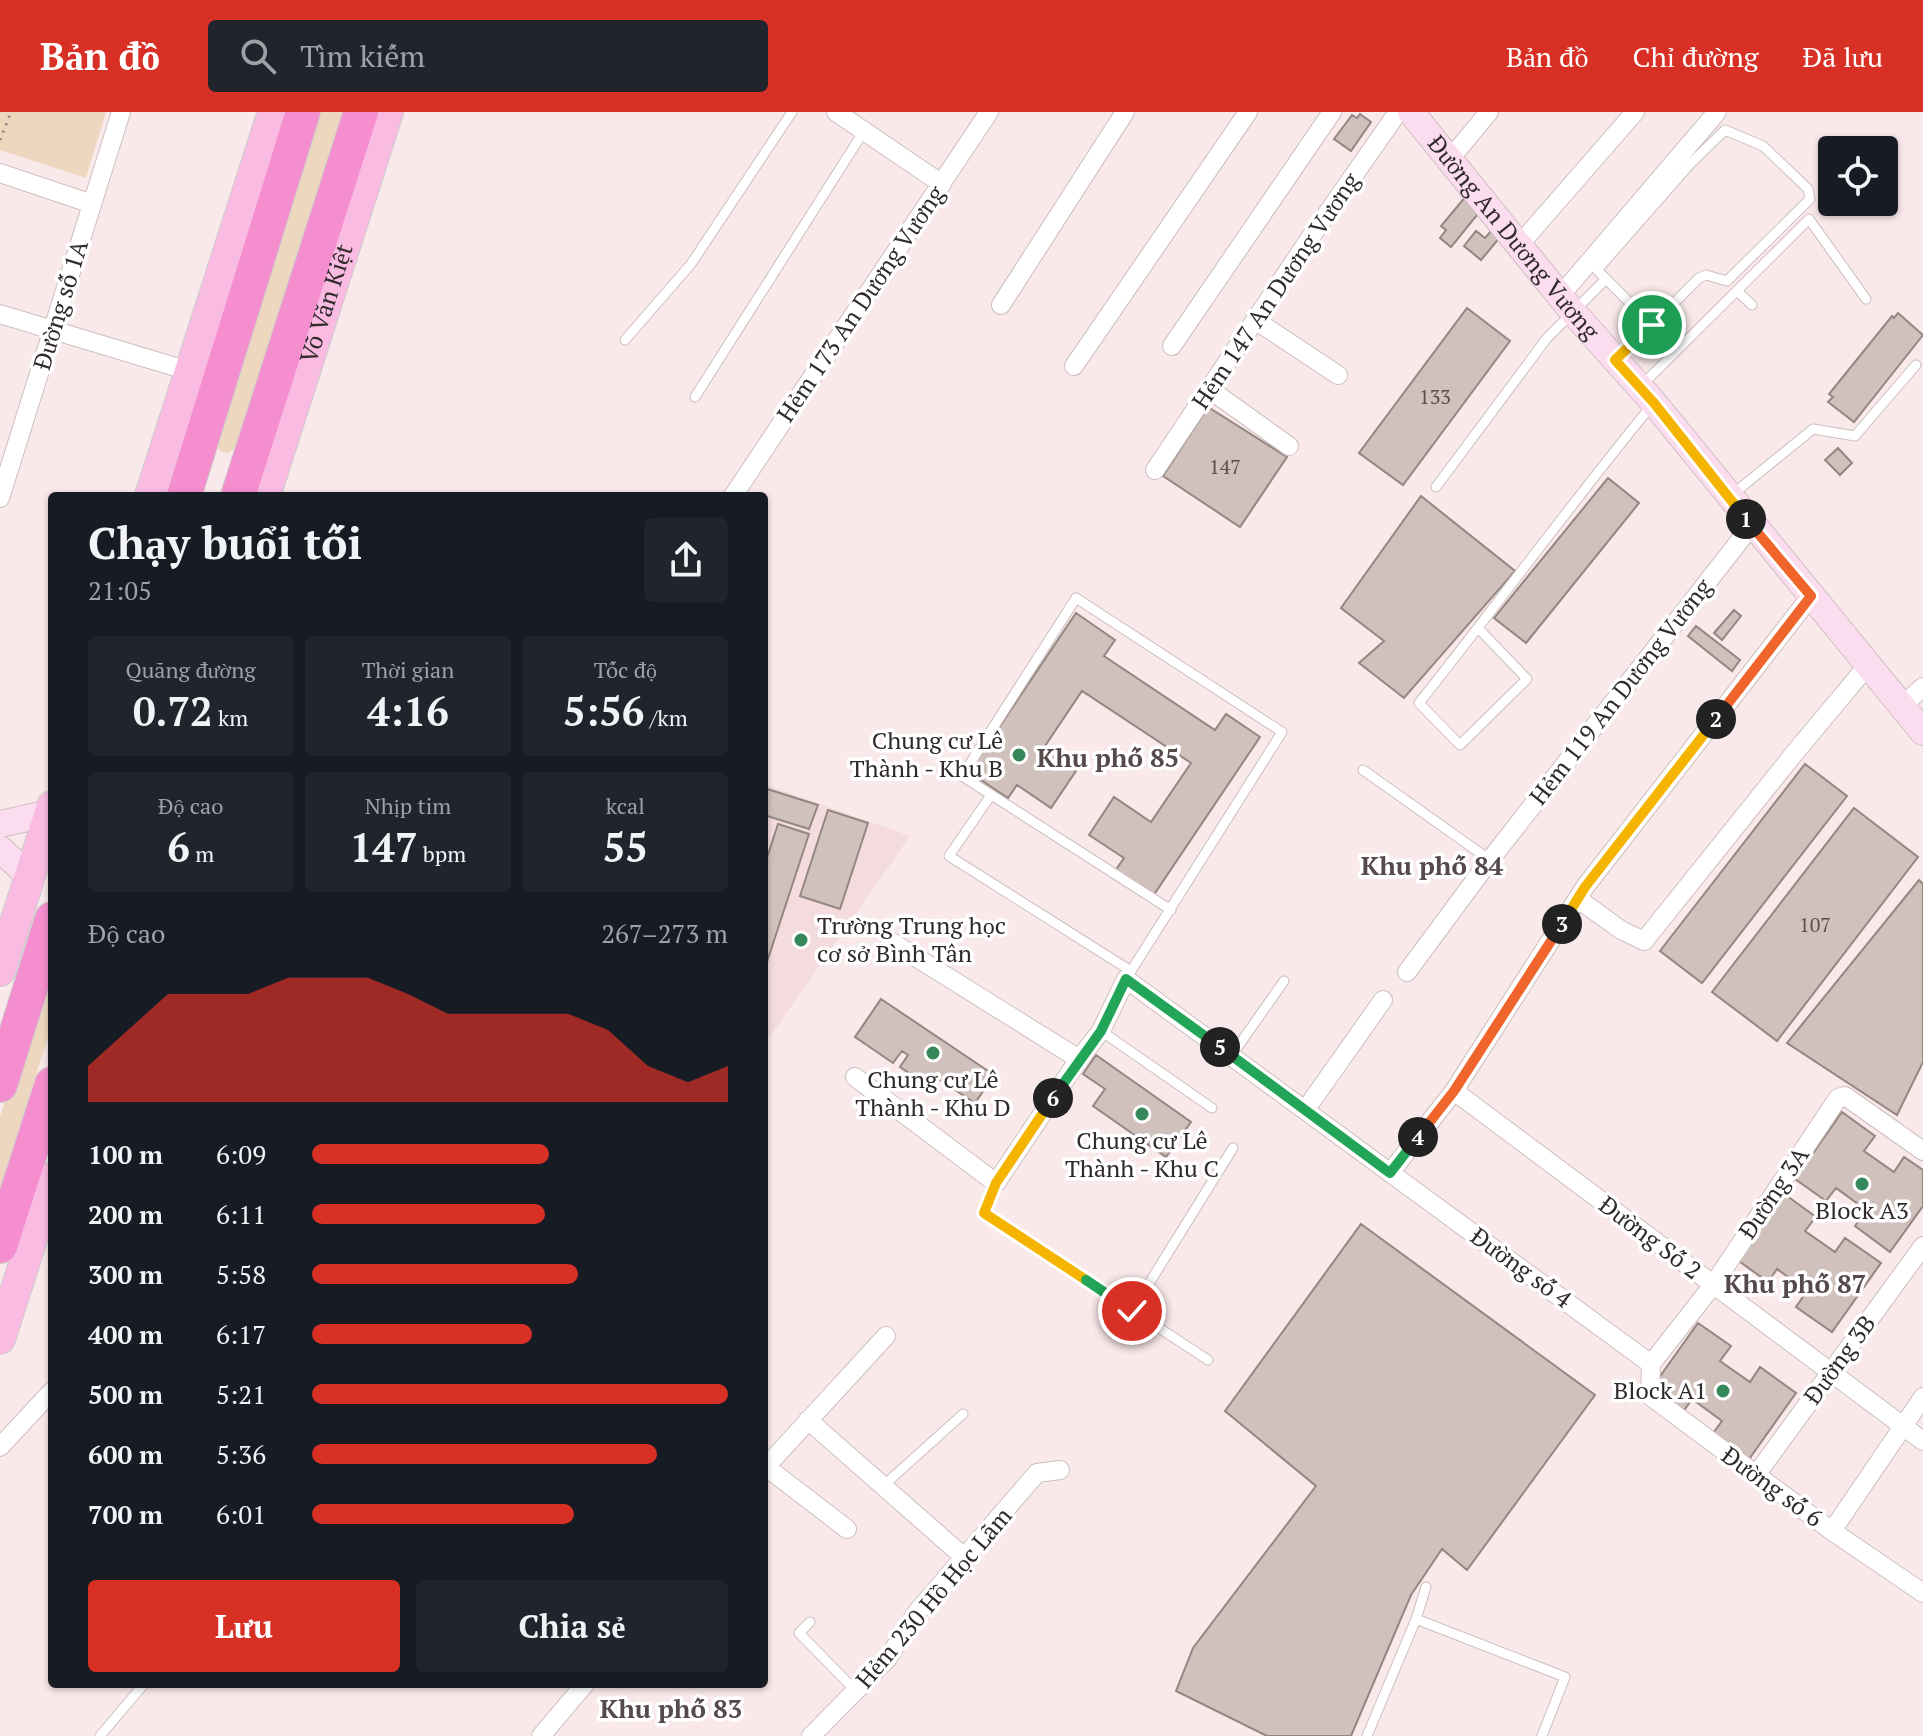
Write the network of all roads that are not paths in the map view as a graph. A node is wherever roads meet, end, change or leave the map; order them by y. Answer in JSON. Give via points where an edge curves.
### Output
{"nodes":[{"id":1,"x":121,"y":112,"type":"edge"},
{"id":2,"x":273,"y":112,"type":"edge"},
{"id":3,"x":303,"y":112,"type":"edge"},
{"id":4,"x":361,"y":112,"type":"edge"},
{"id":5,"x":388,"y":112,"type":"edge"},
{"id":6,"x":792,"y":112,"type":"edge"},
{"id":7,"x":836,"y":112,"type":"edge"},
{"id":8,"x":989,"y":112,"type":"edge"},
{"id":9,"x":1125,"y":112,"type":"edge"},
{"id":10,"x":1248,"y":112,"type":"edge"},
{"id":11,"x":1332,"y":112,"type":"edge"},
{"id":12,"x":1398,"y":112,"type":"edge"},
{"id":13,"x":1411,"y":112,"type":"edge"},
{"id":14,"x":1489,"y":112,"type":"edge"},
{"id":15,"x":1635,"y":112,"type":"edge"},
{"id":16,"x":1717,"y":112,"type":"edge"},
{"id":17,"x":864,"y":131,"type":"junction"},
{"id":18,"x":1450,"y":159,"type":"junction"},
{"id":19,"x":0,"y":173,"type":"edge"},
{"id":20,"x":942,"y":184,"type":"junction"},
{"id":21,"x":92,"y":204,"type":"junction"},
{"id":22,"x":1520,"y":244,"type":"junction"},
{"id":23,"x":1606,"y":279,"type":"junction"},
{"id":24,"x":1737,"y":291,"type":"junction"},
{"id":25,"x":1866,"y":299,"type":"dead end"},
{"id":26,"x":1567,"y":304,"type":"junction"},
{"id":27,"x":1001,"y":305,"type":"dead end"},
{"id":28,"x":1752,"y":305,"type":"dead end"},
{"id":29,"x":0,"y":314,"type":"edge"},
{"id":30,"x":1255,"y":320,"type":"junction"},
{"id":31,"x":1652,"y":325,"type":"junction"},
{"id":32,"x":53,"y":331,"type":"junction"},
{"id":33,"x":625,"y":340,"type":"dead end"},
{"id":34,"x":1172,"y":346,"type":"dead end"},
{"id":35,"x":1615,"y":360,"type":"junction"},
{"id":36,"x":1916,"y":365,"type":"dead end"},
{"id":37,"x":1074,"y":366,"type":"dead end"},
{"id":38,"x":189,"y":371,"type":"junction"},
{"id":39,"x":1338,"y":375,"type":"dead end"},
{"id":40,"x":1209,"y":389,"type":"junction"},
{"id":41,"x":1646,"y":395,"type":"junction"},
{"id":42,"x":695,"y":397,"type":"dead end"},
{"id":43,"x":1289,"y":446,"type":"dead end"},
{"id":44,"x":4,"y":469,"type":"edge"},
{"id":45,"x":1155,"y":470,"type":"dead end"},
{"id":46,"x":1436,"y":487,"type":"dead end"},
{"id":47,"x":151,"y":492,"type":"edge"},
{"id":48,"x":185,"y":492,"type":"edge"},
{"id":49,"x":239,"y":492,"type":"edge"},
{"id":50,"x":266,"y":492,"type":"edge"},
{"id":51,"x":736,"y":492,"type":"edge"},
{"id":52,"x":1730,"y":496,"type":"junction"},
{"id":53,"x":0,"y":498,"type":"edge"},
{"id":54,"x":1752,"y":525,"type":"junction"},
{"id":55,"x":1811,"y":596,"type":"junction"},
{"id":56,"x":1478,"y":628,"type":"junction"},
{"id":57,"x":1868,"y":665,"type":"junction"},
{"id":58,"x":1923,"y":687,"type":"edge"},
{"id":59,"x":1902,"y":706,"type":"junction"},
{"id":60,"x":1923,"y":732,"type":"edge"},
{"id":61,"x":1363,"y":770,"type":"dead end"},
{"id":62,"x":991,"y":795,"type":"junction"},
{"id":63,"x":48,"y":811,"type":"edge"},
{"id":64,"x":48,"y":819,"type":"edge"},
{"id":65,"x":0,"y":824,"type":"edge"},
{"id":66,"x":0,"y":849,"type":"edge"},
{"id":67,"x":1490,"y":860,"type":"junction"},
{"id":68,"x":29,"y":876,"type":"junction"},
{"id":69,"x":1578,"y":899,"type":"junction"},
{"id":70,"x":1171,"y":910,"type":"junction"},
{"id":71,"x":48,"y":932,"type":"edge"},
{"id":72,"x":890,"y":941,"type":"dead end"},
{"id":73,"x":0,"y":971,"type":"edge"},
{"id":74,"x":1407,"y":972,"type":"dead end"},
{"id":75,"x":1128,"y":975,"type":"junction"},
{"id":76,"x":1284,"y":981,"type":"dead end"},
{"id":77,"x":1383,"y":1000,"type":"dead end"},
{"id":78,"x":1101,"y":1031,"type":"junction"},
{"id":79,"x":1232,"y":1055,"type":"junction"},
{"id":80,"x":1079,"y":1059,"type":"junction"},
{"id":81,"x":855,"y":1077,"type":"dead end"},
{"id":82,"x":0,"y":1085,"type":"edge"},
{"id":83,"x":1454,"y":1091,"type":"junction"},
{"id":84,"x":48,"y":1096,"type":"edge"},
{"id":85,"x":1212,"y":1108,"type":"dead end"},
{"id":86,"x":1306,"y":1109,"type":"junction"},
{"id":87,"x":1233,"y":1148,"type":"dead end"},
{"id":88,"x":1923,"y":1151,"type":"edge"},
{"id":89,"x":1390,"y":1173,"type":"junction"},
{"id":90,"x":996,"y":1183,"type":"junction"},
{"id":91,"x":48,"y":1189,"type":"edge"},
{"id":92,"x":0,"y":1246,"type":"edge"},
{"id":93,"x":1923,"y":1246,"type":"edge"},
{"id":94,"x":1713,"y":1285,"type":"junction"},
{"id":95,"x":1132,"y":1311,"type":"junction"},
{"id":96,"x":886,"y":1336,"type":"dead end"},
{"id":97,"x":0,"y":1339,"type":"edge"},
{"id":98,"x":1208,"y":1360,"type":"dead end"},
{"id":99,"x":1651,"y":1364,"type":"junction"},
{"id":100,"x":1831,"y":1373,"type":"junction"},
{"id":101,"x":48,"y":1395,"type":"edge"},
{"id":102,"x":1923,"y":1397,"type":"edge"},
{"id":103,"x":963,"y":1414,"type":"dead end"},
{"id":104,"x":808,"y":1420,"type":"junction"},
{"id":105,"x":1903,"y":1427,"type":"junction"},
{"id":106,"x":1923,"y":1441,"type":"edge"},
{"id":107,"x":0,"y":1447,"type":"edge"},
{"id":108,"x":768,"y":1465,"type":"edge"},
{"id":109,"x":768,"y":1470,"type":"edge"},
{"id":110,"x":1060,"y":1470,"type":"dead end"},
{"id":111,"x":1756,"y":1475,"type":"junction"},
{"id":112,"x":883,"y":1486,"type":"junction"},
{"id":113,"x":847,"y":1529,"type":"dead end"},
{"id":114,"x":1832,"y":1531,"type":"junction"},
{"id":115,"x":965,"y":1558,"type":"junction"},
{"id":116,"x":1426,"y":1587,"type":"dead end"},
{"id":117,"x":1923,"y":1593,"type":"edge"},
{"id":118,"x":1416,"y":1619,"type":"junction"},
{"id":119,"x":810,"y":1622,"type":"dead end"},
{"id":120,"x":141,"y":1688,"type":"edge"},
{"id":121,"x":582,"y":1688,"type":"edge"},
{"id":122,"x":856,"y":1691,"type":"junction"},
{"id":123,"x":100,"y":1736,"type":"edge"},
{"id":124,"x":541,"y":1736,"type":"edge"},
{"id":125,"x":811,"y":1736,"type":"edge"},
{"id":126,"x":1367,"y":1736,"type":"edge"},
{"id":127,"x":1542,"y":1736,"type":"edge"}],
"edges":[{"from":1,"to":21,"type":"street","name":"Đường số 1A"},
{"from":2,"to":38,"type":"main road"},
{"from":3,"to":48,"type":"highway"},
{"from":4,"to":49,"type":"highway","name":"Võ Văn Kiệt"},
{"from":5,"to":50,"type":"main road","name":"Võ Văn Kiệt"},
{"from":6,"to":33,"type":"lane","via":[[691,264]]},
{"from":7,"to":17,"type":"street"},
{"from":8,"to":20,"type":"street","name":"Hẻm 173 An Dương Vương"},
{"from":9,"to":27,"type":"street"},
{"from":10,"to":37,"type":"street"},
{"from":11,"to":34,"type":"street"},
{"from":12,"to":30,"type":"street","name":"Hẻm 147 An Dương Vương"},
{"from":13,"to":18,"type":"main road","name":"Đường An Dương Vương"},
{"from":14,"to":18,"type":"street"},
{"from":15,"to":22,"type":"street"},
{"from":16,"to":26,"type":"street"},
{"from":17,"to":20,"type":"street"},
{"from":17,"to":42,"type":"lane"},
{"from":18,"to":22,"type":"main road","name":"Đường An Dương Vương"},
{"from":19,"to":21,"type":"street"},
{"from":20,"to":51,"type":"street","name":"Hẻm 173 An Dương Vương"},
{"from":21,"to":32,"type":"street","name":"Đường số 1A"},
{"from":22,"to":26,"type":"main road","name":"Đường An Dương Vương"},
{"from":23,"to":26,"type":"lane"},
{"from":23,"to":31,"type":"lane"},
{"from":23,"to":31,"type":"lane","via":[[1597,270],[1728,129],[1763,146],[1810,194],[1727,281],[1699,278]]},
{"from":24,"to":25,"type":"lane","via":[[1809,219]]},
{"from":24,"to":28,"type":"lane"},
{"from":24,"to":41,"type":"lane"},
{"from":26,"to":35,"type":"main road","name":"Đường An Dương Vương"},
{"from":26,"to":46,"type":"lane"},
{"from":29,"to":32,"type":"street"},
{"from":30,"to":39,"type":"street"},
{"from":30,"to":40,"type":"street","name":"Hẻm 147 An Dương Vương"},
{"from":31,"to":35,"type":"lane"},
{"from":32,"to":38,"type":"street"},
{"from":32,"to":44,"type":"street","name":"Đường số 1A"},
{"from":35,"to":41,"type":"main road","name":"Đường An Dương Vương"},
{"from":36,"to":52,"type":"lane","via":[[1855,436],[1813,429]]},
{"from":38,"to":47,"type":"main road"},
{"from":40,"to":43,"type":"street"},
{"from":40,"to":45,"type":"street","name":"Hẻm 147 An Dương Vương"},
{"from":41,"to":52,"type":"main road","name":"Đường An Dương Vương"},
{"from":41,"to":56,"type":"lane","via":[[1593,477]]},
{"from":44,"to":53,"type":"street","name":"Đường số 1A"},
{"from":52,"to":54,"type":"main road","name":"Đường An Dương Vương"},
{"from":54,"to":55,"type":"main road","name":"Đường An Dương Vương"},
{"from":54,"to":67,"type":"street","name":"Hẻm 119 An Dương Vương"},
{"from":55,"to":57,"type":"main road","name":"Đường An Dương Vương"},
{"from":55,"to":69,"type":"street"},
{"from":56,"to":56,"type":"lane","via":[[1527,679],[1460,745],[1419,703]]},
{"from":57,"to":59,"type":"main road","name":"Đường An Dương Vương"},
{"from":57,"to":69,"type":"street","via":[[1644,941]]},
{"from":58,"to":59,"type":"street"},
{"from":59,"to":60,"type":"main road","name":"Đường An Dương Vương"},
{"from":61,"to":67,"type":"lane"},
{"from":62,"to":70,"type":"lane"},
{"from":62,"to":70,"type":"lane","via":[[962,776],[1076,598],[1282,732]]},
{"from":62,"to":75,"type":"lane","via":[[949,856]]},
{"from":63,"to":65,"type":"main road"},
{"from":64,"to":68,"type":"main road"},
{"from":66,"to":68,"type":"main road"},
{"from":67,"to":74,"type":"street","name":"Hẻm 119 An Dương Vương"},
{"from":68,"to":73,"type":"main road"},
{"from":69,"to":83,"type":"street"},
{"from":70,"to":75,"type":"lane"},
{"from":71,"to":82,"type":"highway"},
{"from":72,"to":80,"type":"street"},
{"from":75,"to":78,"type":"street"},
{"from":75,"to":79,"type":"street","name":"Đường số 4"},
{"from":76,"to":79,"type":"lane"},
{"from":77,"to":86,"type":"street"},
{"from":78,"to":80,"type":"street"},
{"from":78,"to":85,"type":"lane"},
{"from":79,"to":86,"type":"street","name":"Đường số 4"},
{"from":80,"to":90,"type":"street"},
{"from":81,"to":90,"type":"street"},
{"from":83,"to":89,"type":"street"},
{"from":83,"to":94,"type":"street","name":"Đường Số 2"},
{"from":84,"to":92,"type":"highway"},
{"from":86,"to":89,"type":"street","name":"Đường số 4"},
{"from":87,"to":95,"type":"lane"},
{"from":88,"to":94,"type":"street","name":"Đường 3A","via":[[1845,1096],[1838,1098]]},
{"from":89,"to":99,"type":"street","name":"Đường số 4"},
{"from":90,"to":95,"type":"lane","via":[[984,1213]]},
{"from":91,"to":97,"type":"main road"},
{"from":93,"to":100,"type":"street","name":"Đường 3B"},
{"from":94,"to":99,"type":"street","name":"Đường 3A"},
{"from":94,"to":100,"type":"street","name":"Đường Số 2"},
{"from":95,"to":98,"type":"lane"},
{"from":96,"to":104,"type":"street"},
{"from":99,"to":111,"type":"street","name":"Đường số 6","via":[[1650,1396]]},
{"from":100,"to":105,"type":"street","name":"Đường Số 2"},
{"from":100,"to":111,"type":"street","name":"Đường 3B"},
{"from":101,"to":107,"type":"street"},
{"from":102,"to":105,"type":"street"},
{"from":103,"to":112,"type":"lane"},
{"from":104,"to":108,"type":"street"},
{"from":104,"to":112,"type":"street"},
{"from":105,"to":106,"type":"street","name":"Đường Số 2"},
{"from":105,"to":114,"type":"street"},
{"from":109,"to":113,"type":"street"},
{"from":110,"to":115,"type":"street","name":"Hẻm 230 Hồ Học Lãm","via":[[1037,1473]]},
{"from":111,"to":114,"type":"street","name":"Đường số 6"},
{"from":112,"to":115,"type":"street"},
{"from":114,"to":117,"type":"street","name":"Đường số 6"},
{"from":115,"to":122,"type":"street","name":"Hẻm 230 Hồ Học Lãm"},
{"from":116,"to":118,"type":"lane"},
{"from":118,"to":126,"type":"lane"},
{"from":118,"to":127,"type":"lane","via":[[1565,1677]]},
{"from":119,"to":122,"type":"lane","via":[[799,1633]]},
{"from":120,"to":123,"type":"lane"},
{"from":121,"to":124,"type":"street"},
{"from":122,"to":125,"type":"street","name":"Hẻm 230 Hồ Học Lãm"}]}
